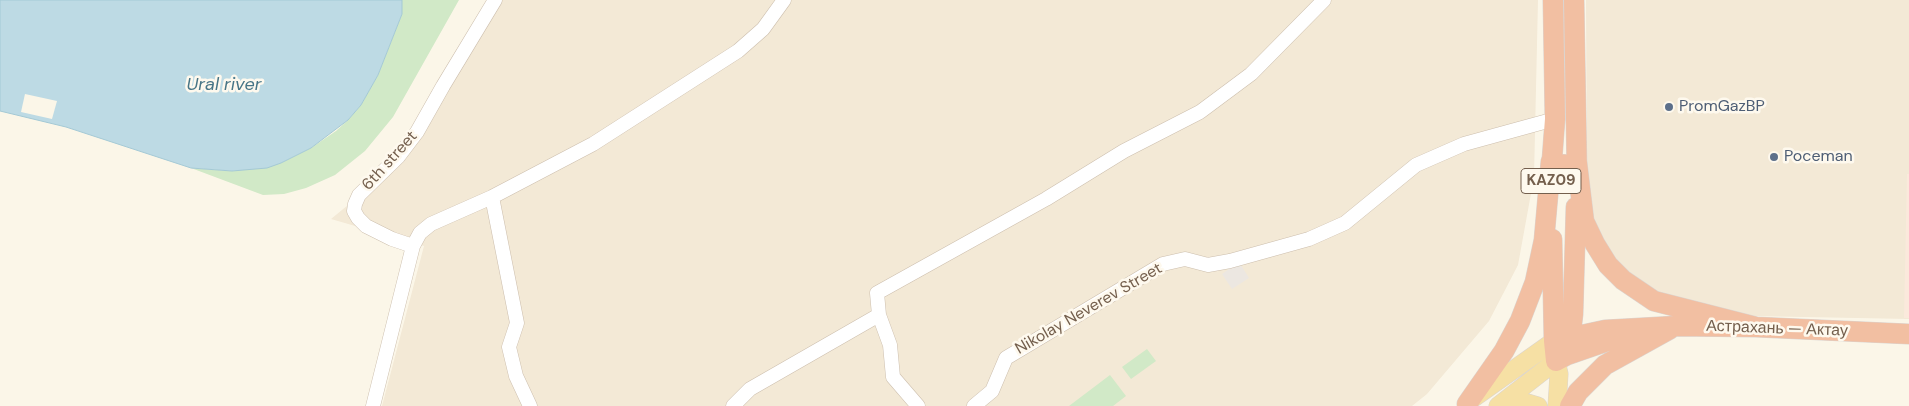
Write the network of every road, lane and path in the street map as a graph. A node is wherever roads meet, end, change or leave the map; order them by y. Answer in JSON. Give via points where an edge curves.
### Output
{"nodes":[{"id":1,"x":495,"y":0,"type":"edge"},
{"id":2,"x":784,"y":0,"type":"edge"},
{"id":3,"x":1324,"y":0,"type":"edge"},
{"id":4,"x":1553,"y":0,"type":"edge"},
{"id":5,"x":1574,"y":0,"type":"edge"},
{"id":6,"x":1555,"y":120,"type":"junction"},
{"id":7,"x":1551,"y":161,"type":"junction"},
{"id":8,"x":1577,"y":163,"type":"junction"},
{"id":9,"x":492,"y":197,"type":"junction"},
{"id":10,"x":413,"y":246,"type":"junction"},
{"id":11,"x":879,"y":316,"type":"junction"},
{"id":12,"x":1676,"y":326,"type":"junction"},
{"id":13,"x":1756,"y":327,"type":"junction"},
{"id":14,"x":1909,"y":334,"type":"edge"},
{"id":15,"x":1562,"y":353,"type":"junction"},
{"id":16,"x":1465,"y":405,"type":"edge"},
{"id":17,"x":374,"y":406,"type":"edge"},
{"id":18,"x":530,"y":406,"type":"edge"},
{"id":19,"x":733,"y":406,"type":"edge"},
{"id":20,"x":918,"y":406,"type":"edge"},
{"id":21,"x":974,"y":406,"type":"edge"},
{"id":22,"x":1498,"y":406,"type":"edge"},
{"id":23,"x":1520,"y":406,"type":"edge"},
{"id":24,"x":1538,"y":406,"type":"edge"},
{"id":25,"x":1557,"y":406,"type":"edge"},
{"id":26,"x":1570,"y":406,"type":"edge"}],
"edges":[{"from":1,"to":10,"type":"street","name":"6th street","via":[[417,132],[359,195],[355,204],[354,211],[366,226]]},
{"from":2,"to":9,"type":"street","via":[[763,29],[738,51],[593,144]]},
{"from":3,"to":11,"type":"street","via":[[1250,74],[1200,112],[1124,151],[1046,199],[877,293]]},
{"from":4,"to":6,"type":"highway","number":"KAZ09"},
{"from":5,"to":8,"type":"highway","number":"KAZ09"},
{"from":6,"to":7,"type":"highway","number":"KAZ09"},
{"from":6,"to":21,"type":"street","name":"Nikolay Neverev Street","via":[[1464,144],[1416,165],[1345,223],[1309,238],[1208,265],[1185,259],[1163,264],[1006,358],[992,391]]},
{"from":7,"to":8,"type":"highway","via":[[1568,165]]},
{"from":7,"to":15,"type":"highway","number":"KAZ09"},
{"from":7,"to":16,"type":"highway","via":[[1544,240],[1535,282],[1504,351]]},
{"from":8,"to":13,"type":"highway","via":[[1584,221],[1608,265],[1623,280],[1654,301]]},
{"from":8,"to":15,"type":"highway","number":"KAZ09","via":[[1573,314]]},
{"from":9,"to":10,"type":"street","via":[[432,224],[420,233]]},
{"from":9,"to":18,"type":"street","via":[[517,322],[508,347],[516,376]]},
{"from":10,"to":17,"type":"street"},
{"from":11,"to":19,"type":"street","via":[[750,389]]},
{"from":11,"to":20,"type":"street","via":[[890,344],[893,377]]},
{"from":12,"to":13,"type":"highway","name":"Астрахань — Актау"},
{"from":12,"to":15,"type":"highway","name":"Астрахань — Актау","via":[[1645,328]]},
{"from":12,"to":26,"type":"highway","via":[[1605,365],[1578,392]]},
{"from":13,"to":14,"type":"highway","name":"Астрахань — Актау"},
{"from":15,"to":16,"type":"main road"},
{"from":15,"to":22,"type":"main road"},
{"from":15,"to":25,"type":"main road"},
{"from":23,"to":24,"type":"main road"}]}
